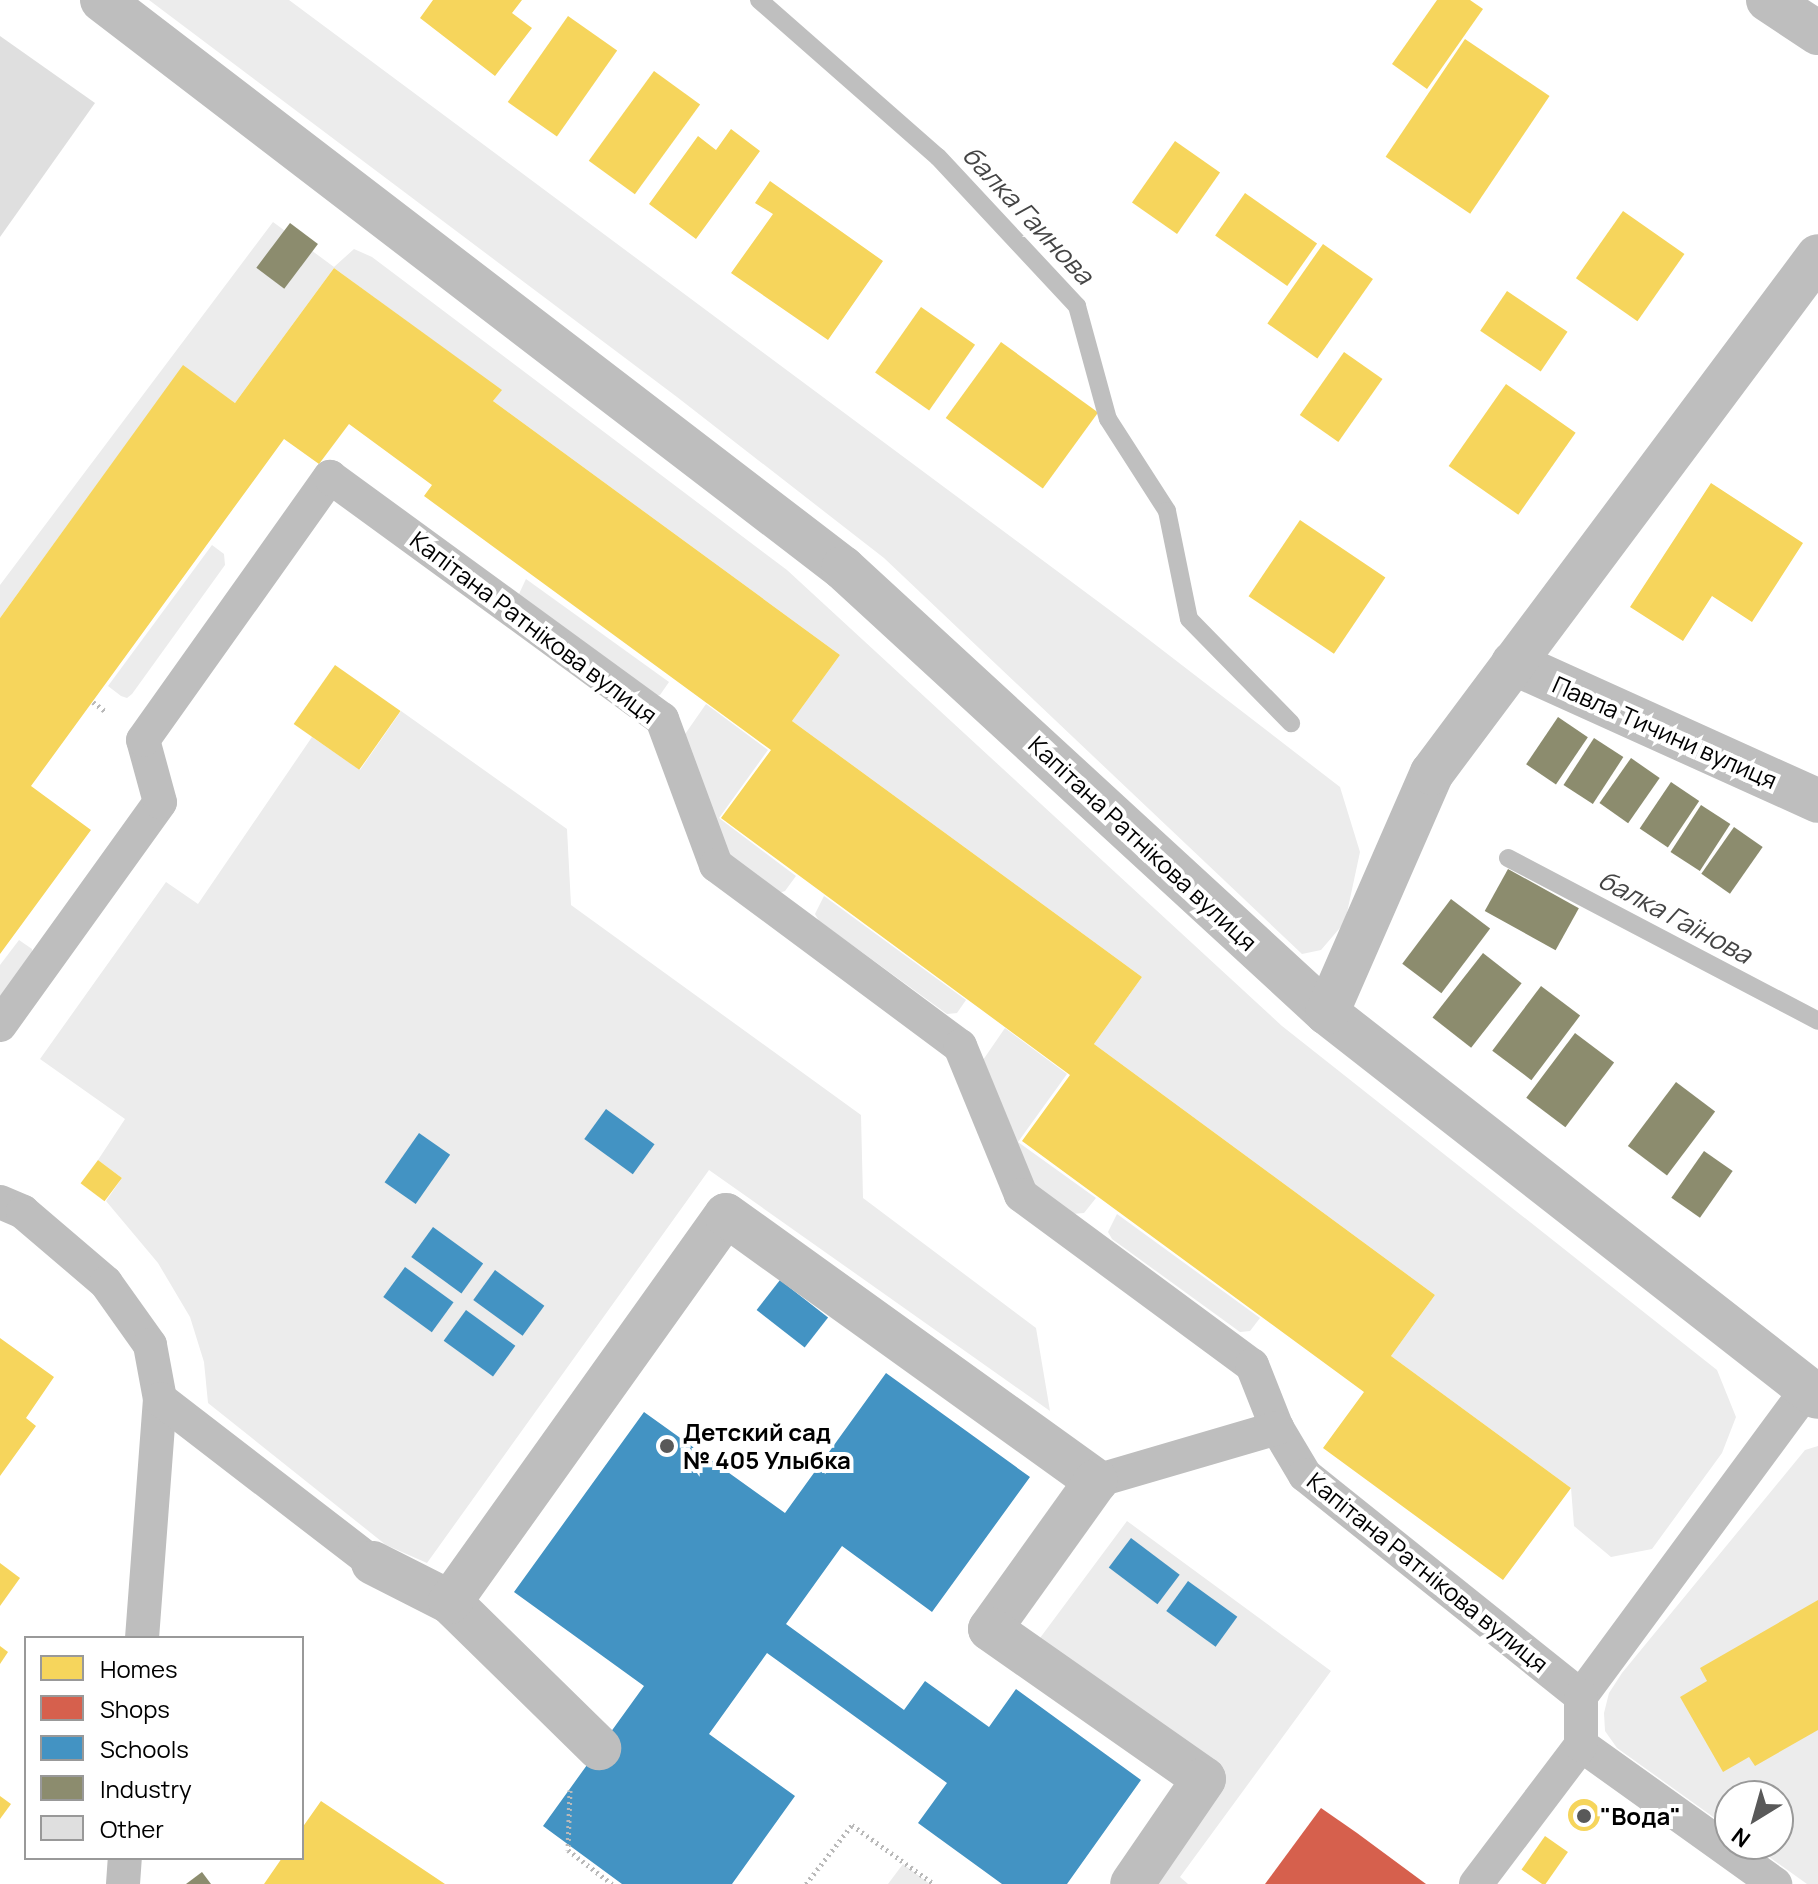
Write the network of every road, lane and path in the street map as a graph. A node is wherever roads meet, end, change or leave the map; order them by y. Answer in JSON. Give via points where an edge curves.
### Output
{"nodes":[{"id":1,"x":102,"y":0,"type":"edge"},
{"id":2,"x":1768,"y":0,"type":"edge"},
{"id":3,"x":1818,"y":33,"type":"edge"},
{"id":4,"x":1818,"y":256,"type":"edge"},
{"id":5,"x":1513,"y":663,"type":"junction"},
{"id":6,"x":1818,"y":801,"type":"edge"},
{"id":7,"x":1327,"y":1013,"type":"junction"},
{"id":8,"x":0,"y":1025,"type":"edge"},
{"id":9,"x":0,"y":1202,"type":"edge"},
{"id":10,"x":1813,"y":1393,"type":"edge"},
{"id":11,"x":160,"y":1399,"type":"junction"},
{"id":12,"x":1277,"y":1428,"type":"junction"},
{"id":13,"x":1096,"y":1481,"type":"junction"},
{"id":14,"x":373,"y":1563,"type":"joint"},
{"id":15,"x":450,"y":1602,"type":"junction"},
{"id":16,"x":142,"y":1636,"type":"edge"},
{"id":17,"x":1581,"y":1696,"type":"junction"},
{"id":18,"x":585,"y":1735,"type":"joint"},
{"id":19,"x":1581,"y":1745,"type":"junction"},
{"id":20,"x":125,"y":1860,"type":"edge"},
{"id":21,"x":123,"y":1884,"type":"edge"},
{"id":22,"x":612,"y":1884,"type":"edge"},
{"id":23,"x":806,"y":1884,"type":"edge"},
{"id":24,"x":934,"y":1884,"type":"edge"},
{"id":25,"x":1132,"y":1884,"type":"edge"},
{"id":26,"x":1476,"y":1884,"type":"edge"},
{"id":27,"x":1775,"y":1884,"type":"edge"}],
"edges":[{"from":1,"to":7,"type":"street","name":"Капітана Ратнікова вулиця","via":[[843,568]]},
{"from":2,"to":3,"type":"street"},
{"from":4,"to":5,"type":"street"},
{"from":5,"to":6,"type":"street","name":"Павла Тичини вулиця"},
{"from":5,"to":7,"type":"street","via":[[1432,773]]},
{"from":7,"to":10,"type":"street","name":"Капітана Ратнікова вулиця"},
{"from":8,"to":12,"type":"lane","name":"Капітана Ратнікова вулиця","via":[[160,802],[143,740],[330,477],[662,719],[716,865],[960,1046],[1021,1195],[1252,1365]]},
{"from":9,"to":11,"type":"lane","via":[[23,1212],[106,1283],[150,1345]]},
{"from":10,"to":17,"type":"lane","name":"Капітана Ратнікова вулиця"},
{"from":11,"to":14,"type":"lane"},
{"from":11,"to":16,"type":"lane"},
{"from":12,"to":13,"type":"lane"},
{"from":12,"to":17,"type":"lane","name":"Капітана Ратнікова вулиця","via":[[1305,1475]]},
{"from":13,"to":15,"type":"street","via":[[726,1215]]},
{"from":13,"to":25,"type":"street","via":[[990,1629],[1204,1779]]},
{"from":14,"to":15,"type":"street"},
{"from":15,"to":18,"type":"street"},
{"from":17,"to":19,"type":"lane"},
{"from":18,"to":22,"type":"path","via":[[568,1850]]},
{"from":19,"to":26,"type":"lane"},
{"from":19,"to":27,"type":"lane"},
{"from":20,"to":21,"type":"lane"},
{"from":23,"to":24,"type":"path","via":[[852,1825]]}]}
